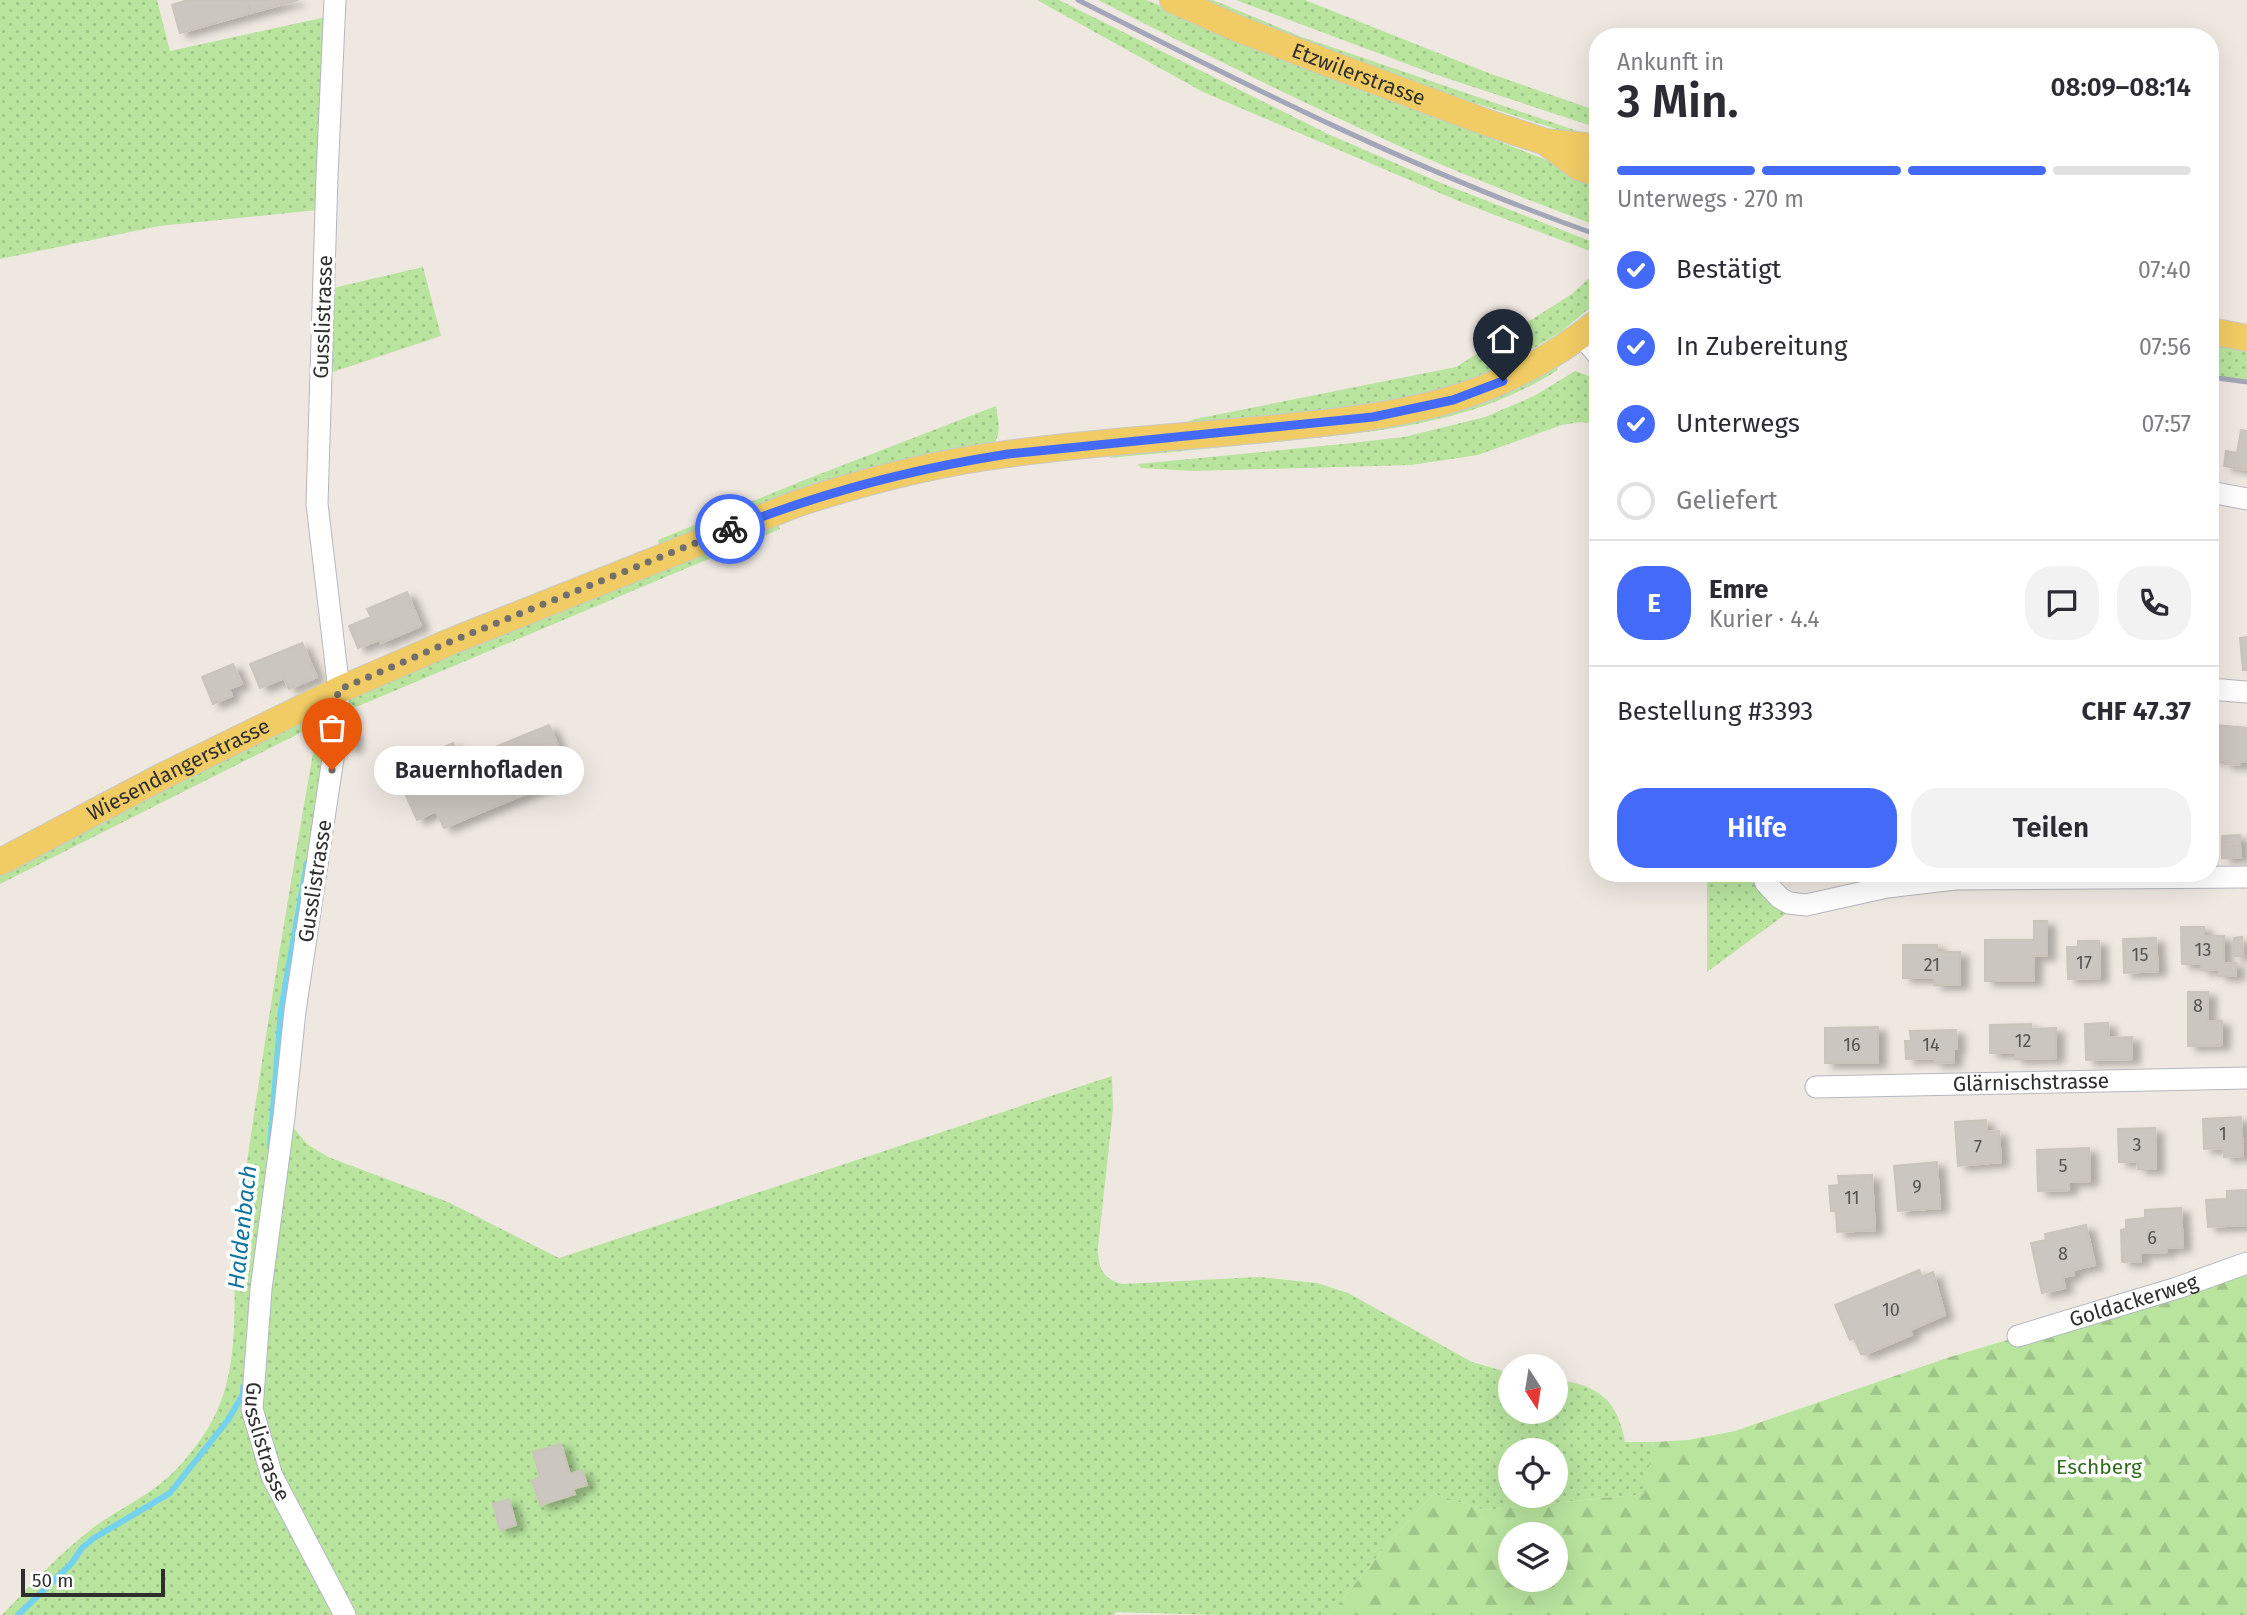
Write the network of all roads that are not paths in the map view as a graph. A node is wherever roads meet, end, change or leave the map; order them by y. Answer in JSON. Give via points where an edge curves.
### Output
{"nodes":[{"id":1,"x":335,"y":0,"type":"edge"},
{"id":2,"x":1173,"y":0,"type":"edge"},
{"id":3,"x":1546,"y":142,"type":"junction"},
{"id":4,"x":1589,"y":147,"type":"edge"},
{"id":5,"x":1589,"y":170,"type":"edge"},
{"id":6,"x":1589,"y":328,"type":"edge"},
{"id":7,"x":2219,"y":333,"type":"edge"},
{"id":8,"x":2247,"y":338,"type":"edge"},
{"id":9,"x":2219,"y":494,"type":"edge"},
{"id":10,"x":2247,"y":499,"type":"edge"},
{"id":11,"x":338,"y":690,"type":"junction"},
{"id":12,"x":2219,"y":690,"type":"edge"},
{"id":13,"x":2247,"y":692,"type":"edge"},
{"id":14,"x":0,"y":862,"type":"edge"},
{"id":15,"x":2219,"y":877,"type":"edge"},
{"id":16,"x":2247,"y":877,"type":"edge"},
{"id":17,"x":1766,"y":882,"type":"edge"},
{"id":18,"x":1929,"y":882,"type":"edge"},
{"id":19,"x":2247,"y":1077,"type":"edge"},
{"id":20,"x":1816,"y":1087,"type":"dead end"},
{"id":21,"x":2247,"y":1263,"type":"edge"},
{"id":22,"x":2018,"y":1336,"type":"dead end"},
{"id":23,"x":345,"y":1615,"type":"edge"}],
"edges":[{"from":1,"to":11,"type":"street","name":"Gusslistrasse","via":[[317,504]]},
{"from":2,"to":3,"type":"main road","name":"Etzwilerstrasse","via":[[1354,74]]},
{"from":3,"to":4,"type":"main road","name":"Etzwilerstrasse"},
{"from":3,"to":5,"type":"main road","name":"Etzwilerstrasse"},
{"from":6,"to":11,"type":"main road","name":"Wiesendangerstrasse","via":[[1503,381],[1411,411],[1008,454],[847,488],[662,556]]},
{"from":7,"to":8,"type":"main road"},
{"from":9,"to":10,"type":"street"},
{"from":11,"to":14,"type":"main road","name":"Wiesendangerstrasse"},
{"from":11,"to":23,"type":"street","name":"Gusslistrasse","via":[[335,745],[295,1011],[261,1289],[252,1409],[272,1476]]},
{"from":12,"to":13,"type":"street"},
{"from":15,"to":16,"type":"street"},
{"from":17,"to":18,"type":"street","via":[[1780,898],[1806,905]]},
{"from":19,"to":20,"type":"street","name":"Glärnischstrasse"},
{"from":21,"to":22,"type":"street","name":"Goldackerweg"}]}
